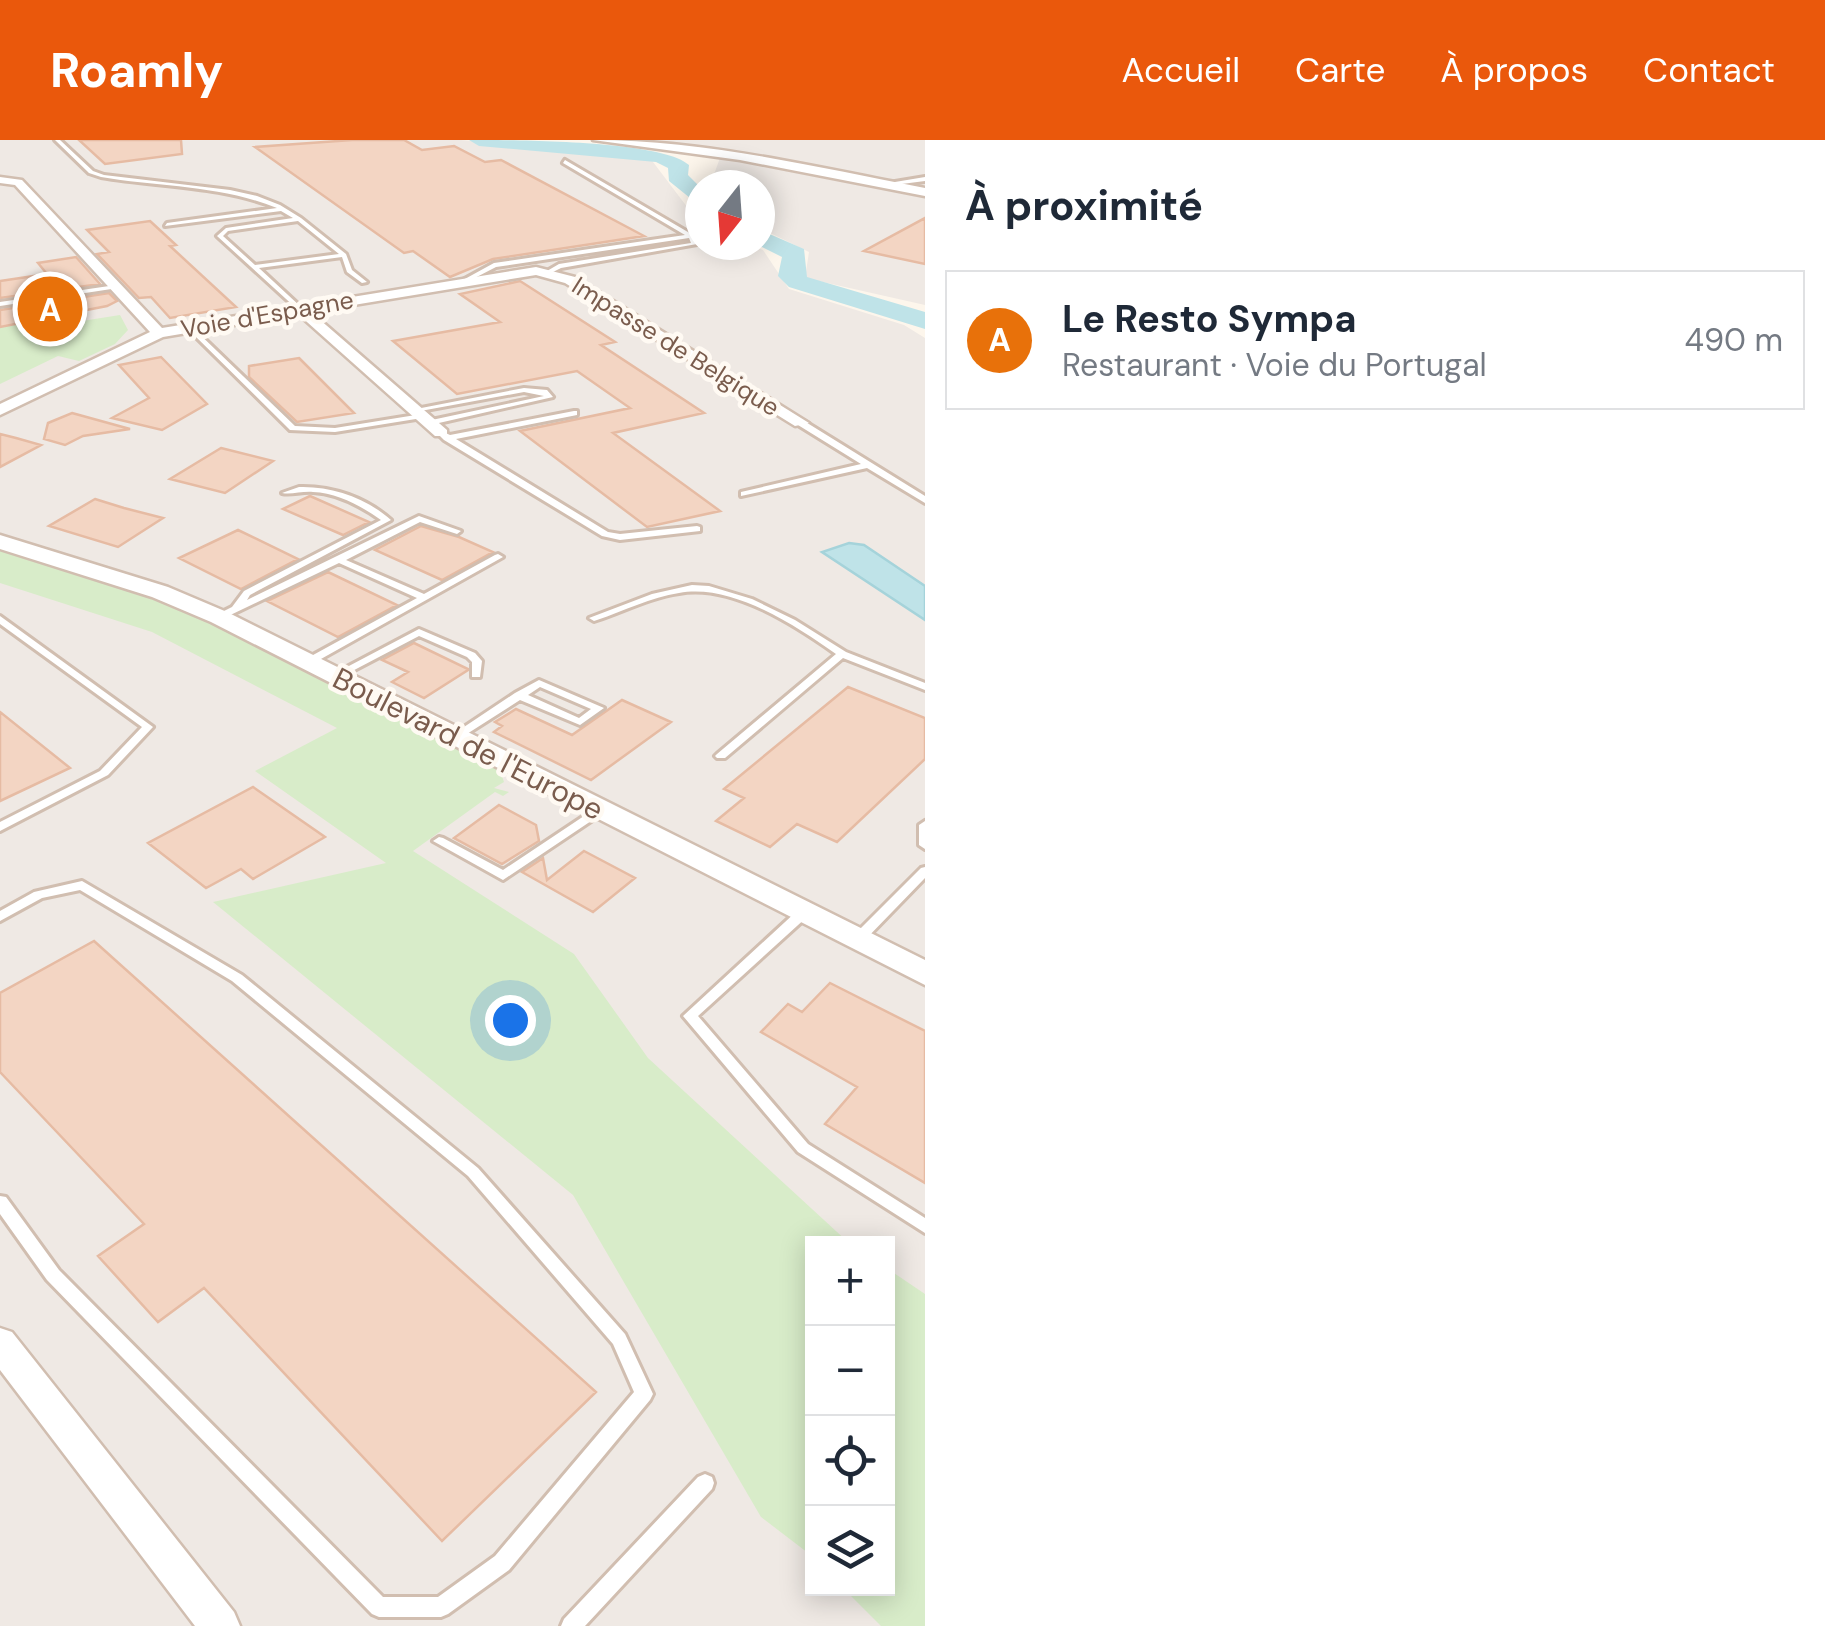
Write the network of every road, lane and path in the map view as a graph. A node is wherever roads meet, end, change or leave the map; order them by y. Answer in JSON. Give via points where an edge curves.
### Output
{"nodes":[{"id":1,"x":57,"y":140,"type":"edge"},
{"id":2,"x":598,"y":140,"type":"edge"},
{"id":3,"x":625,"y":140,"type":"edge"},
{"id":4,"x":674,"y":147,"type":"junction"},
{"id":5,"x":564,"y":162,"type":"dead end"},
{"id":6,"x":0,"y":180,"type":"edge"},
{"id":7,"x":925,"y":180,"type":"edge"},
{"id":8,"x":886,"y":184,"type":"junction"},
{"id":9,"x":925,"y":192,"type":"edge"},
{"id":10,"x":284,"y":208,"type":"junction"},
{"id":11,"x":299,"y":219,"type":"junction"},
{"id":12,"x":167,"y":225,"type":"dead end"},
{"id":13,"x":685,"y":233,"type":"edge"},
{"id":14,"x":685,"y":237,"type":"edge"},
{"id":15,"x":685,"y":245,"type":"edge"},
{"id":16,"x":344,"y":254,"type":"junction"},
{"id":17,"x":254,"y":268,"type":"junction"},
{"id":18,"x":549,"y":272,"type":"junction"},
{"id":19,"x":465,"y":281,"type":"junction"},
{"id":20,"x":364,"y":282,"type":"dead end"},
{"id":21,"x":116,"y":287,"type":"junction"},
{"id":22,"x":0,"y":304,"type":"edge"},
{"id":23,"x":299,"y":308,"type":"junction"},
{"id":24,"x":189,"y":327,"type":"junction"},
{"id":25,"x":159,"y":333,"type":"junction"},
{"id":26,"x":0,"y":410,"type":"edge"},
{"id":27,"x":574,"y":413,"type":"dead end"},
{"id":28,"x":801,"y":423,"type":"joint"},
{"id":29,"x":431,"y":424,"type":"junction"},
{"id":30,"x":868,"y":466,"type":"junction"},
{"id":31,"x":286,"y":493,"type":"dead end"},
{"id":32,"x":744,"y":494,"type":"dead end"},
{"id":33,"x":925,"y":500,"type":"edge"},
{"id":34,"x":697,"y":528,"type":"dead end"},
{"id":35,"x":457,"y":530,"type":"dead end"},
{"id":36,"x":0,"y":542,"type":"edge"},
{"id":37,"x":498,"y":557,"type":"dead end"},
{"id":38,"x":339,"y":560,"type":"junction"},
{"id":39,"x":425,"y":598,"type":"junction"},
{"id":40,"x":228,"y":612,"type":"junction"},
{"id":41,"x":594,"y":618,"type":"dead end"},
{"id":42,"x":0,"y":619,"type":"edge"},
{"id":43,"x":842,"y":654,"type":"junction"},
{"id":44,"x":308,"y":662,"type":"junction"},
{"id":45,"x":476,"y":675,"type":"dead end"},
{"id":46,"x":335,"y":676,"type":"junction"},
{"id":47,"x":925,"y":686,"type":"edge"},
{"id":48,"x":519,"y":695,"type":"junction"},
{"id":49,"x":455,"y":737,"type":"junction"},
{"id":50,"x":721,"y":756,"type":"dead end"},
{"id":51,"x":598,"y":810,"type":"junction"},
{"id":52,"x":925,"y":825,"type":"edge"},
{"id":53,"x":0,"y":828,"type":"edge"},
{"id":54,"x":439,"y":841,"type":"dead end"},
{"id":55,"x":925,"y":845,"type":"edge"},
{"id":56,"x":925,"y":871,"type":"edge"},
{"id":57,"x":803,"y":913,"type":"junction"},
{"id":58,"x":0,"y":918,"type":"edge"},
{"id":59,"x":858,"y":940,"type":"junction"},
{"id":60,"x":925,"y":974,"type":"edge"},
{"id":61,"x":0,"y":1202,"type":"edge"},
{"id":62,"x":925,"y":1226,"type":"edge"},
{"id":63,"x":0,"y":1343,"type":"edge"},
{"id":64,"x":705,"y":1484,"type":"dead end"},
{"id":65,"x":220,"y":1626,"type":"edge"},
{"id":66,"x":571,"y":1626,"type":"edge"}],
"edges":[{"from":1,"to":10,"type":"lane","via":[[103,176],[242,195]]},
{"from":2,"to":4,"type":"street"},
{"from":3,"to":4,"type":"street"},
{"from":4,"to":8,"type":"street"},
{"from":5,"to":13,"type":"lane"},
{"from":6,"to":21,"type":"street","via":[[18,182]]},
{"from":7,"to":8,"type":"lane"},
{"from":8,"to":9,"type":"street"},
{"from":10,"to":11,"type":"lane"},
{"from":10,"to":12,"type":"lane"},
{"from":11,"to":16,"type":"lane"},
{"from":11,"to":17,"type":"lane","via":[[220,233]]},
{"from":14,"to":19,"type":"lane","via":[[494,265]]},
{"from":15,"to":18,"type":"lane"},
{"from":16,"to":17,"type":"lane"},
{"from":16,"to":20,"type":"lane","via":[[349,271]]},
{"from":17,"to":23,"type":"lane"},
{"from":18,"to":19,"type":"street","name":"Voie d'Espagne"},
{"from":18,"to":28,"type":"street","name":"Impasse de Belgique"},
{"from":19,"to":23,"type":"street","name":"Voie d'Espagne"},
{"from":21,"to":22,"type":"lane"},
{"from":21,"to":25,"type":"street"},
{"from":23,"to":24,"type":"street","name":"Voie d'Espagne"},
{"from":23,"to":29,"type":"street"},
{"from":24,"to":25,"type":"street","name":"Voie d'Espagne"},
{"from":24,"to":29,"type":"lane","via":[[293,428]]},
{"from":25,"to":26,"type":"street","name":"Voie d'Espagne"},
{"from":27,"to":29,"type":"lane"},
{"from":28,"to":30,"type":"lane"},
{"from":29,"to":29,"type":"lane","via":[[549,398],[524,390]]},
{"from":29,"to":34,"type":"lane","via":[[605,534]]},
{"from":30,"to":32,"type":"lane"},
{"from":30,"to":33,"type":"lane"},
{"from":31,"to":40,"type":"lane","via":[[314,486],[387,520],[247,593]]},
{"from":35,"to":38,"type":"lane","via":[[418,519]]},
{"from":36,"to":40,"type":"street","name":"Boulevard de l'Europe"},
{"from":37,"to":39,"type":"lane"},
{"from":38,"to":39,"type":"lane"},
{"from":38,"to":40,"type":"lane"},
{"from":39,"to":44,"type":"lane"},
{"from":40,"to":44,"type":"street","name":"Boulevard de l'Europe"},
{"from":41,"to":43,"type":"lane","via":[[706,588],[789,618]]},
{"from":42,"to":53,"type":"lane","via":[[148,727],[104,773]]},
{"from":43,"to":47,"type":"lane"},
{"from":43,"to":50,"type":"lane"},
{"from":44,"to":46,"type":"street","name":"Boulevard de l'Europe"},
{"from":45,"to":46,"type":"lane","via":[[478,661],[471,655],[419,632]]},
{"from":46,"to":49,"type":"street","name":"Boulevard de l'Europe"},
{"from":48,"to":48,"type":"lane","via":[[544,682],[599,708],[580,722]]},
{"from":48,"to":49,"type":"lane"},
{"from":49,"to":51,"type":"street","name":"Boulevard de l'Europe"},
{"from":51,"to":54,"type":"lane","via":[[503,876]]},
{"from":51,"to":57,"type":"street","name":"Boulevard de l'Europe"},
{"from":52,"to":55,"type":"lane"},
{"from":56,"to":59,"type":"lane"},
{"from":57,"to":59,"type":"street","name":"Boulevard de l'Europe"},
{"from":57,"to":62,"type":"lane","via":[[690,1016],[803,1148]]},
{"from":58,"to":61,"type":"lane","via":[[38,895],[82,885],[237,978],[473,1172],[620,1339],[644,1394],[502,1562],[441,1607],[379,1607],[53,1275]]},
{"from":59,"to":60,"type":"street","name":"Boulevard de l'Europe"},
{"from":63,"to":65,"type":"street"},
{"from":64,"to":66,"type":"lane"}]}
